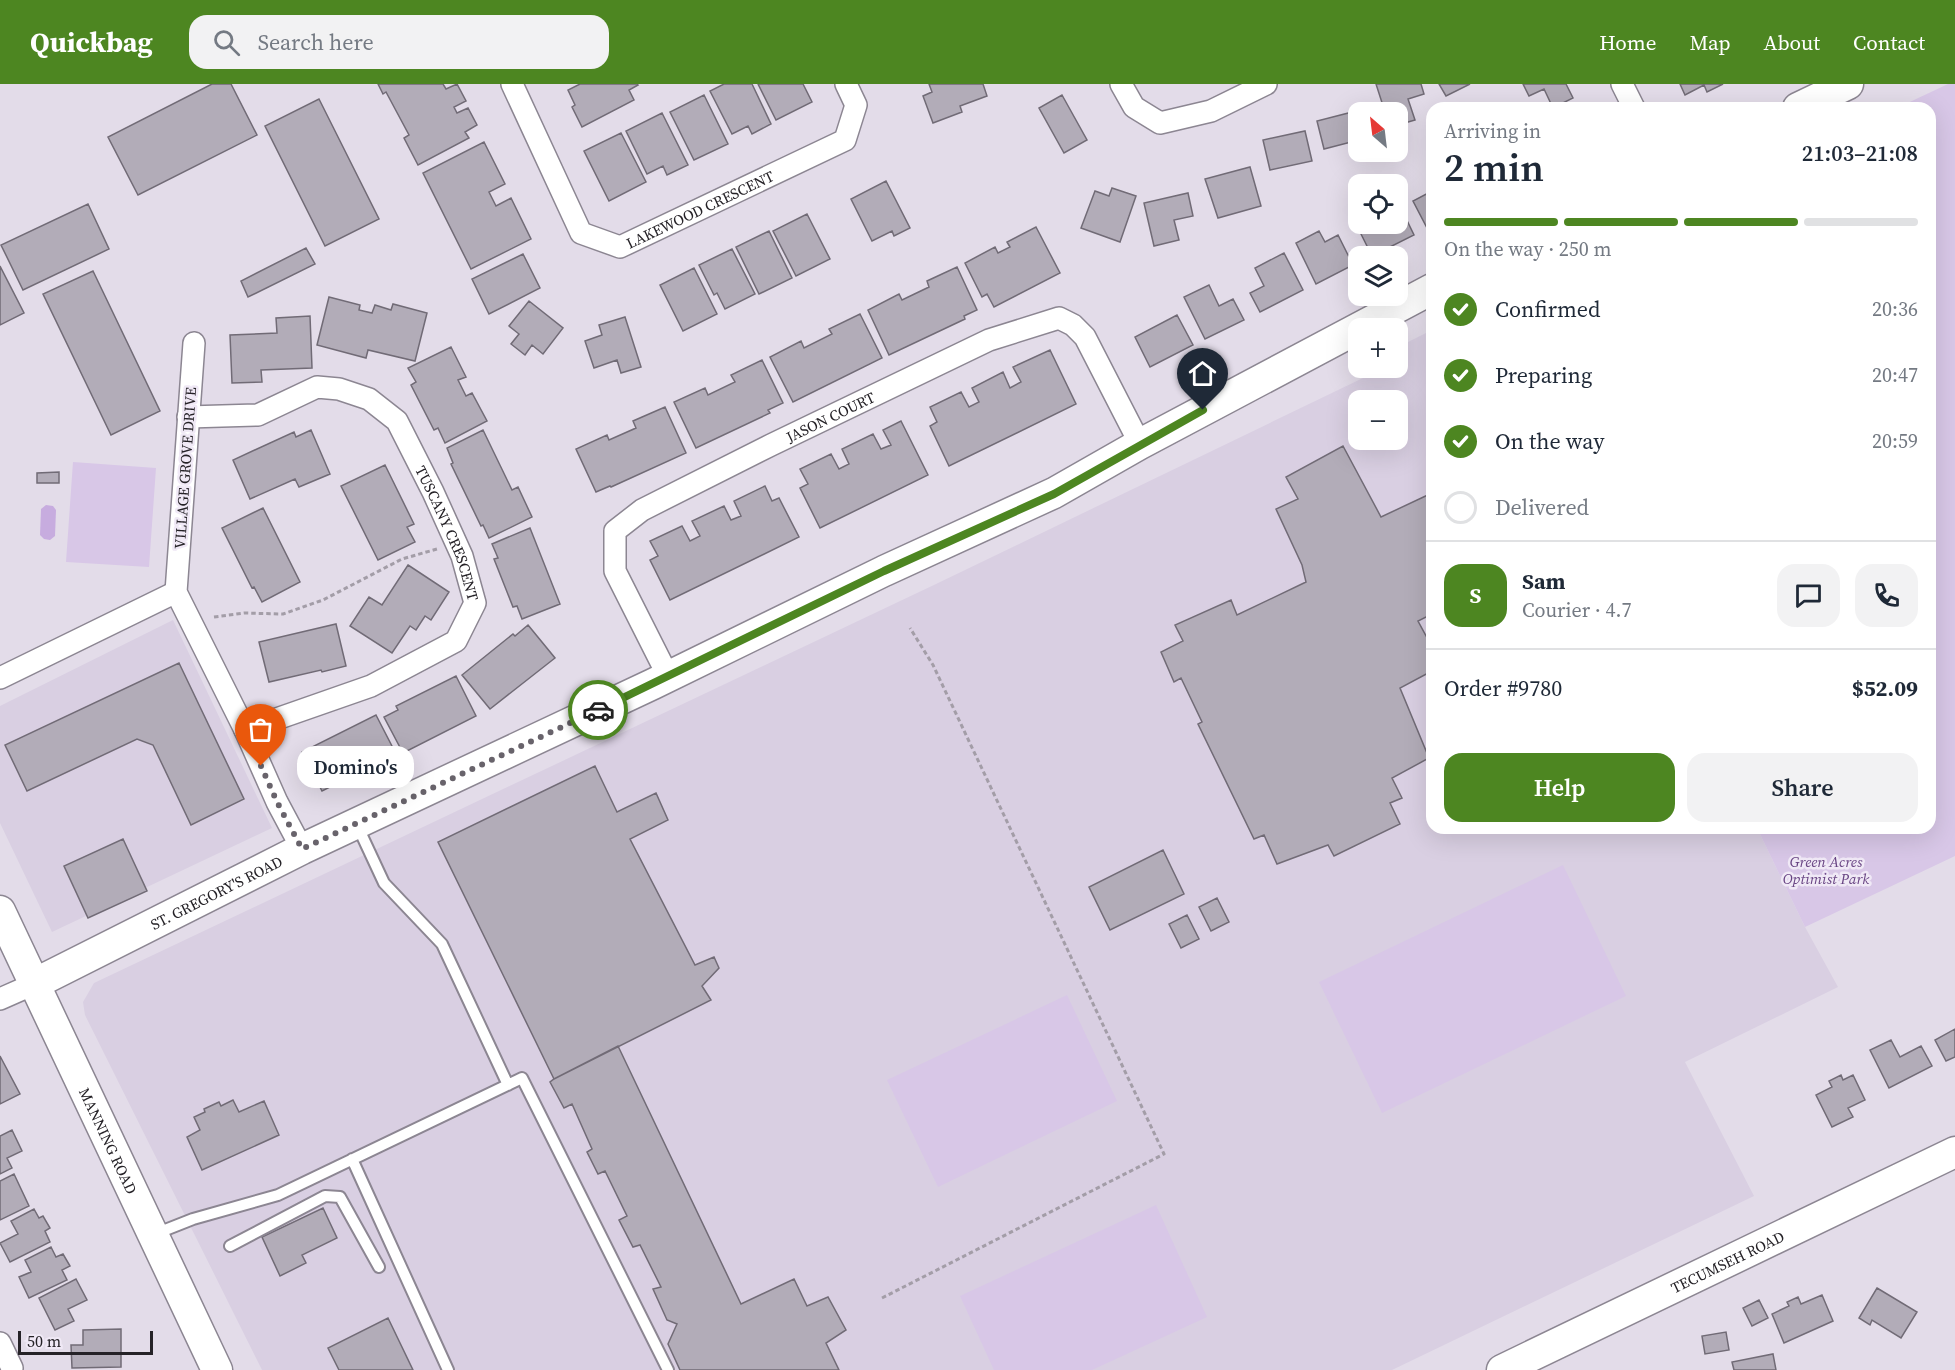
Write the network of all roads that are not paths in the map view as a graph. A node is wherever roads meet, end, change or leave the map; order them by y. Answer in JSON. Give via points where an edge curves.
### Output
{"nodes":[{"id":1,"x":512,"y":84,"type":"edge"},
{"id":2,"x":846,"y":84,"type":"edge"},
{"id":3,"x":1121,"y":84,"type":"edge"},
{"id":4,"x":1266,"y":84,"type":"edge"},
{"id":5,"x":1622,"y":84,"type":"edge"},
{"id":6,"x":1848,"y":84,"type":"edge"},
{"id":7,"x":1631,"y":102,"type":"edge"},
{"id":8,"x":1810,"y":102,"type":"edge"},
{"id":9,"x":1426,"y":292,"type":"edge"},
{"id":10,"x":194,"y":343,"type":"dead end"},
{"id":11,"x":188,"y":417,"type":"junction"},
{"id":12,"x":1140,"y":444,"type":"junction"},
{"id":13,"x":176,"y":592,"type":"junction"},
{"id":14,"x":668,"y":676,"type":"junction"},
{"id":15,"x":0,"y":678,"type":"edge"},
{"id":16,"x":245,"y":730,"type":"junction"},
{"id":17,"x":356,"y":824,"type":"junction"},
{"id":18,"x":302,"y":849,"type":"junction"},
{"id":19,"x":0,"y":911,"type":"edge"},
{"id":20,"x":34,"y":984,"type":"junction"},
{"id":21,"x":0,"y":999,"type":"edge"},
{"id":22,"x":508,"y":1085,"type":"junction"},
{"id":23,"x":1955,"y":1152,"type":"edge"},
{"id":24,"x":352,"y":1159,"type":"junction"},
{"id":25,"x":153,"y":1235,"type":"junction"},
{"id":26,"x":230,"y":1246,"type":"dead end"},
{"id":27,"x":379,"y":1267,"type":"dead end"},
{"id":28,"x":0,"y":1343,"type":"edge"},
{"id":29,"x":12,"y":1368,"type":"dead end"},
{"id":30,"x":217,"y":1370,"type":"edge"},
{"id":31,"x":448,"y":1370,"type":"edge"},
{"id":32,"x":668,"y":1370,"type":"edge"},
{"id":33,"x":1502,"y":1370,"type":"edge"}],
"edges":[{"from":1,"to":2,"type":"street","name":"LAKEWOOD CRESCENT","via":[[581,233],[620,247],[845,140],[856,105]]},
{"from":3,"to":4,"type":"street","via":[[1134,107],[1160,123],[1211,111]]},
{"from":5,"to":7,"type":"street"},
{"from":6,"to":8,"type":"street"},
{"from":9,"to":12,"type":"street","name":"ST. GREGORY'S ROAD"},
{"from":10,"to":11,"type":"street","name":"VILLAGE GROVE DRIVE"},
{"from":11,"to":13,"type":"street","name":"VILLAGE GROVE DRIVE"},
{"from":11,"to":16,"type":"street","name":"TUSCANY CRESCENT","via":[[258,415],[317,387],[369,399],[397,422],[462,556],[475,603],[456,641],[371,686]]},
{"from":12,"to":14,"type":"street","name":"ST. GREGORY'S ROAD","via":[[1054,494]]},
{"from":12,"to":14,"type":"street","name":"JASON COURT","via":[[1085,337],[1059,318],[989,340],[781,440],[642,510],[615,531],[615,571]]},
{"from":13,"to":15,"type":"street"},
{"from":13,"to":16,"type":"street"},
{"from":14,"to":17,"type":"street","name":"ST. GREGORY'S ROAD"},
{"from":16,"to":18,"type":"street"},
{"from":17,"to":18,"type":"street","name":"ST. GREGORY'S ROAD"},
{"from":17,"to":22,"type":"lane","via":[[384,883],[442,944]]},
{"from":18,"to":20,"type":"street","name":"ST. GREGORY'S ROAD"},
{"from":19,"to":20,"type":"street","name":"MANNING ROAD"},
{"from":20,"to":21,"type":"street","name":"ST. GREGORY'S ROAD"},
{"from":20,"to":25,"type":"street","name":"MANNING ROAD"},
{"from":22,"to":24,"type":"lane"},
{"from":22,"to":32,"type":"lane","via":[[522,1078]]},
{"from":23,"to":33,"type":"street","name":"TECUMSEH ROAD"},
{"from":24,"to":25,"type":"lane","via":[[278,1195],[193,1219]]},
{"from":24,"to":31,"type":"lane"},
{"from":25,"to":30,"type":"street","name":"MANNING ROAD"},
{"from":26,"to":27,"type":"lane","via":[[325,1196],[340,1197]]},
{"from":28,"to":29,"type":"street"}]}
